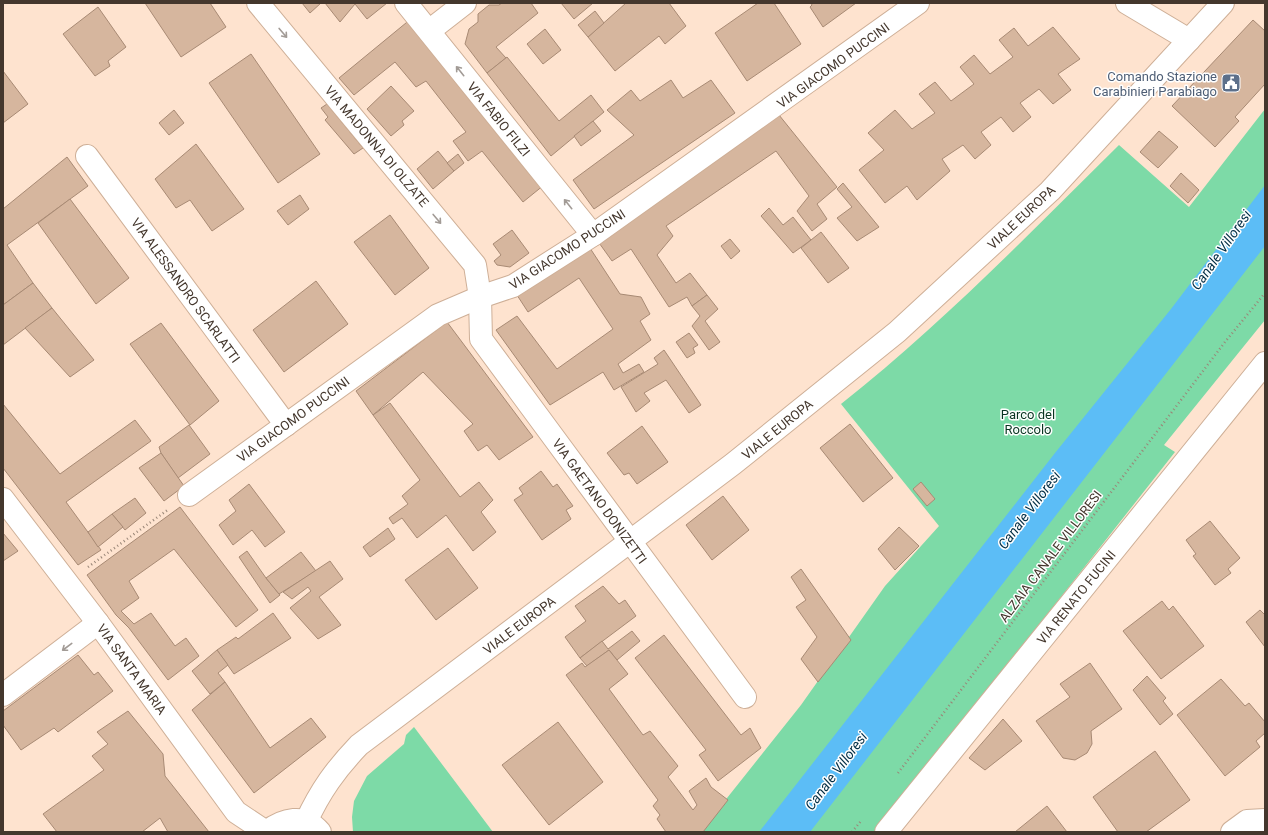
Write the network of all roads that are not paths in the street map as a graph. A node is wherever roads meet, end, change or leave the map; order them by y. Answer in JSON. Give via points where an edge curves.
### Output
{"nodes":[{"id":1,"x":258,"y":3,"type":"edge"},
{"id":2,"x":406,"y":3,"type":"edge"},
{"id":3,"x":465,"y":3,"type":"edge"},
{"id":4,"x":918,"y":3,"type":"edge"},
{"id":5,"x":1128,"y":3,"type":"edge"},
{"id":6,"x":1223,"y":3,"type":"edge"},
{"id":7,"x":428,"y":31,"type":"junction"},
{"id":8,"x":1189,"y":40,"type":"junction"},
{"id":9,"x":87,"y":156,"type":"dead end"},
{"id":10,"x":593,"y":235,"type":"junction"},
{"id":11,"x":480,"y":297,"type":"junction"},
{"id":12,"x":1265,"y":363,"type":"edge"},
{"id":13,"x":286,"y":425,"type":"junction"},
{"id":14,"x":188,"y":495,"type":"road end"},
{"id":15,"x":3,"y":499,"type":"edge"},
{"id":16,"x":630,"y":541,"type":"junction"},
{"id":17,"x":98,"y":623,"type":"junction"},
{"id":18,"x":3,"y":694,"type":"edge"},
{"id":19,"x":745,"y":697,"type":"dead end"},
{"id":20,"x":1265,"y":820,"type":"edge"},
{"id":21,"x":313,"y":827,"type":"edge"},
{"id":22,"x":266,"y":832,"type":"edge"},
{"id":23,"x":887,"y":832,"type":"edge"},
{"id":24,"x":1232,"y":832,"type":"edge"}],
"edges":[{"from":1,"to":11,"type":"street","name":"VIA MADONNA DI OLZATE","one_way":true,"via":[[475,265]]},
{"from":2,"to":7,"type":"street","name":"VIA FABIO FILZI"},
{"from":3,"to":7,"type":"street"},
{"from":4,"to":10,"type":"street","name":"VIA GIACOMO PUCCINI"},
{"from":5,"to":8,"type":"street"},
{"from":6,"to":8,"type":"street","name":"VIALE EUROPA"},
{"from":10,"to":7,"type":"street","name":"VIA FABIO FILZI","one_way":true},
{"from":8,"to":16,"type":"street","name":"VIALE EUROPA","via":[[1050,191],[897,332],[733,464]]},
{"from":9,"to":13,"type":"street","name":"VIA ALESSANDRO SCARLATTI"},
{"from":10,"to":11,"type":"street","name":"VIA GIACOMO PUCCINI","via":[[514,286]]},
{"from":11,"to":13,"type":"street","name":"VIA GIACOMO PUCCINI","via":[[438,315]]},
{"from":11,"to":16,"type":"street","name":"VIA GAETANO DONIZETTI","via":[[481,339]]},
{"from":12,"to":23,"type":"street","name":"VIA RENATO FUCINI"},
{"from":13,"to":14,"type":"street","name":"VIA GIACOMO PUCCINI"},
{"from":15,"to":17,"type":"street","name":"VIA SANTA MARIA"},
{"from":16,"to":19,"type":"street","name":"VIA GAETANO DONIZETTI"},
{"from":16,"to":21,"type":"street","name":"VIALE EUROPA","via":[[359,745],[336,769],[316,800]]},
{"from":17,"to":18,"type":"street","one_way":true},
{"from":17,"to":22,"type":"street","name":"VIA SANTA MARIA","via":[[236,812]]},
{"from":20,"to":24,"type":"street","via":[[1247,821]]},
{"from":21,"to":22,"type":"street","via":[[294,820],[281,822]]}]}
